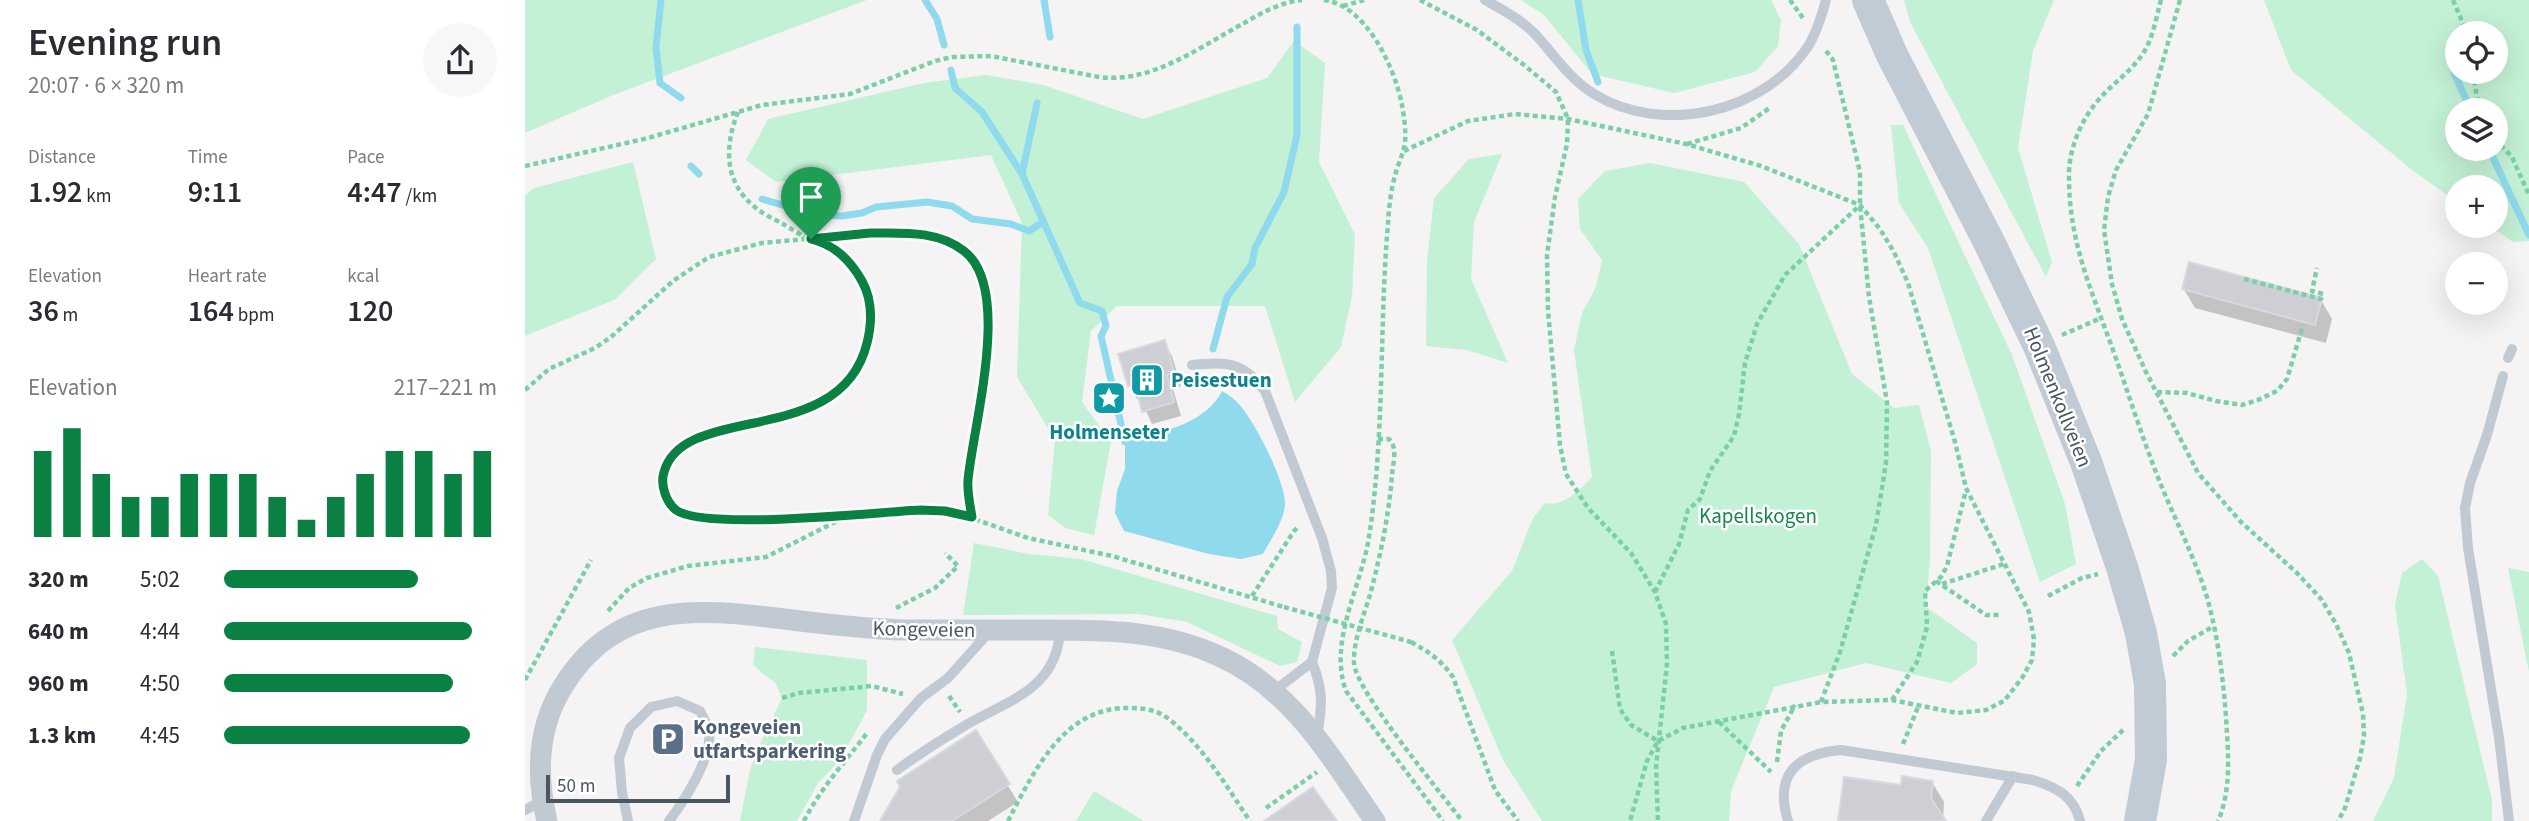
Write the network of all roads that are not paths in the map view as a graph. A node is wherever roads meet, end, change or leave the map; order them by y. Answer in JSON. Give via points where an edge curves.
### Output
{"nodes":[{"id":1,"x":1485,"y":0,"type":"edge"},
{"id":2,"x":1826,"y":0,"type":"edge"},
{"id":3,"x":1868,"y":0,"type":"edge"},
{"id":4,"x":1192,"y":365,"type":"dead end"},
{"id":5,"x":2503,"y":376,"type":"dead end"},
{"id":6,"x":991,"y":630,"type":"junction"},
{"id":7,"x":1059,"y":630,"type":"junction"},
{"id":8,"x":1312,"y":662,"type":"junction"},
{"id":9,"x":1274,"y":691,"type":"junction"},
{"id":10,"x":1317,"y":737,"type":"junction"},
{"id":11,"x":897,"y":770,"type":"dead end"},
{"id":12,"x":2013,"y":776,"type":"junction"},
{"id":13,"x":538,"y":810,"type":"edge"},
{"id":14,"x":628,"y":821,"type":"edge"},
{"id":15,"x":669,"y":821,"type":"edge"},
{"id":16,"x":854,"y":821,"type":"edge"},
{"id":17,"x":1375,"y":821,"type":"edge"},
{"id":18,"x":1788,"y":821,"type":"edge"},
{"id":19,"x":1986,"y":821,"type":"edge"},
{"id":20,"x":2080,"y":821,"type":"edge"},
{"id":21,"x":2140,"y":821,"type":"edge"},
{"id":22,"x":2509,"y":821,"type":"edge"}],
"edges":[{"from":1,"to":2,"type":"lane","via":[[1525,25],[1591,93],[1624,107],[1678,115],[1710,112],[1766,86],[1808,47]]},
{"from":3,"to":21,"type":"main road","name":"Holmenkollveien","via":[[2039,346],[2122,567],[2141,633],[2152,709],[2151,760]]},
{"from":4,"to":8,"type":"lane","via":[[1229,363],[1247,371],[1271,403],[1331,571],[1332,588]]},
{"from":5,"to":22,"type":"lane","via":[[2465,508]]},
{"from":6,"to":7,"type":"street","name":"Kongeveien"},
{"from":6,"to":13,"type":"street","name":"Kongeveien","via":[[884,629],[709,611],[675,612],[630,626],[582,659],[556,698],[540,747]]},
{"from":6,"to":16,"type":"lane","via":[[885,739]]},
{"from":7,"to":9,"type":"street","name":"Kongeveien","via":[[1124,631],[1177,640],[1245,669]]},
{"from":7,"to":11,"type":"lane","via":[[1053,663],[1022,697],[968,724]]},
{"from":8,"to":9,"type":"lane"},
{"from":8,"to":10,"type":"lane","via":[[1321,683]]},
{"from":9,"to":10,"type":"street","name":"Kongeveien"},
{"from":10,"to":17,"type":"street","name":"Kongeveien"},
{"from":12,"to":18,"type":"lane","via":[[1840,750],[1818,753],[1797,763],[1784,783]]},
{"from":12,"to":19,"type":"lane"},
{"from":12,"to":20,"type":"lane","via":[[2053,786],[2068,797]]},
{"from":14,"to":15,"type":"lane","via":[[619,758],[630,728],[651,707],[677,701],[700,711],[709,732],[696,781]]}]}
